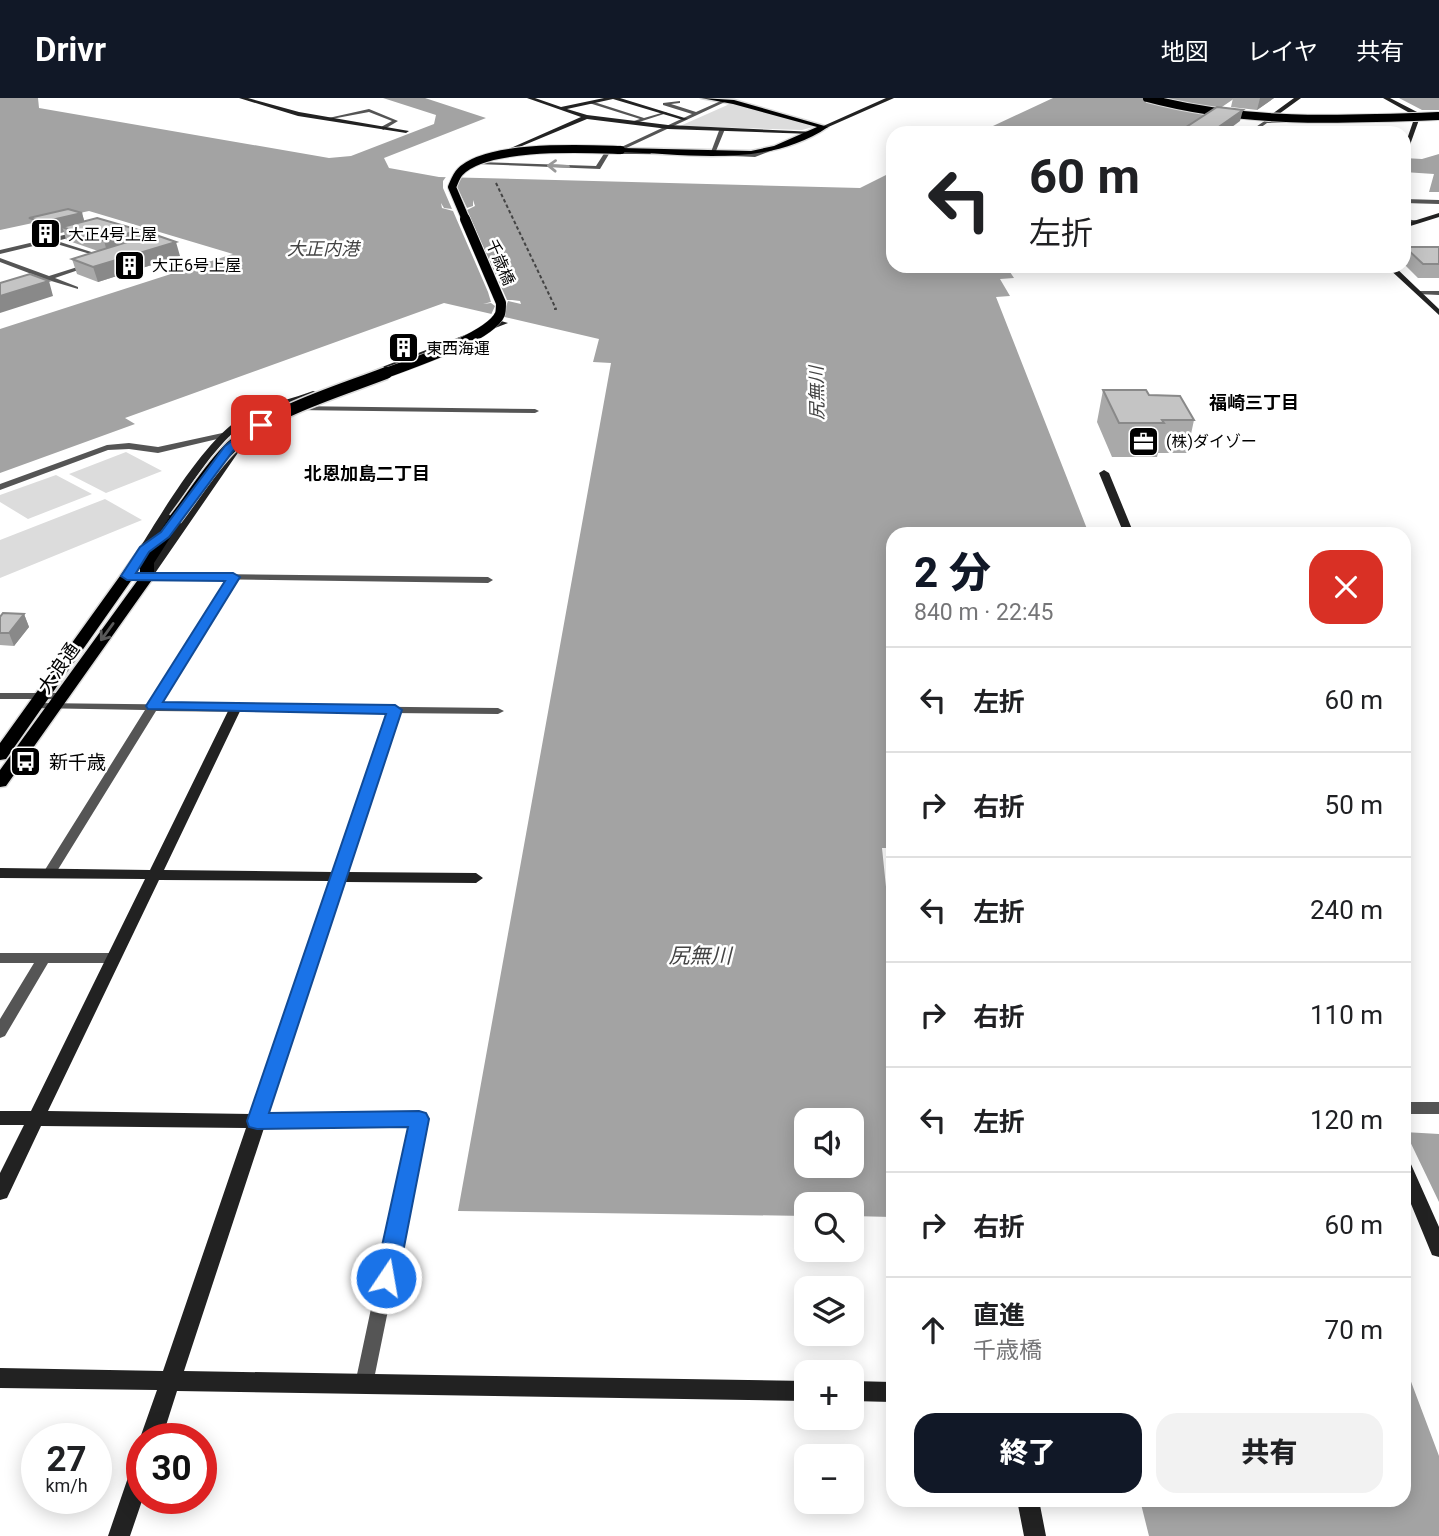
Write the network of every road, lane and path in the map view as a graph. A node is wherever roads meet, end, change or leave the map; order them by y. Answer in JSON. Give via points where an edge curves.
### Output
{"nodes":[{"id":1,"x":242,"y":98,"type":"edge"},
{"id":2,"x":530,"y":98,"type":"edge"},
{"id":3,"x":613,"y":98,"type":"edge"},
{"id":4,"x":666,"y":98,"type":"edge"},
{"id":5,"x":704,"y":98,"type":"edge"},
{"id":6,"x":714,"y":98,"type":"edge"},
{"id":7,"x":891,"y":98,"type":"edge"},
{"id":8,"x":1147,"y":98,"type":"edge"},
{"id":9,"x":1298,"y":98,"type":"edge"},
{"id":10,"x":1386,"y":98,"type":"edge"},
{"id":11,"x":724,"y":101,"type":"junction"},
{"id":12,"x":591,"y":102,"type":"junction"},
{"id":13,"x":678,"y":102,"type":"junction"},
{"id":14,"x":561,"y":109,"type":"junction"},
{"id":15,"x":705,"y":110,"type":"junction"},
{"id":16,"x":665,"y":113,"type":"junction"},
{"id":17,"x":696,"y":114,"type":"junction"},
{"id":18,"x":1439,"y":116,"type":"edge"},
{"id":19,"x":586,"y":117,"type":"junction"},
{"id":20,"x":1417,"y":117,"type":"junction"},
{"id":21,"x":642,"y":118,"type":"junction"},
{"id":22,"x":326,"y":119,"type":"junction"},
{"id":23,"x":685,"y":119,"type":"junction"},
{"id":24,"x":1269,"y":119,"type":"junction"},
{"id":25,"x":634,"y":122,"type":"junction"},
{"id":26,"x":1260,"y":126,"type":"edge"},
{"id":27,"x":668,"y":127,"type":"junction"},
{"id":28,"x":824,"y":127,"type":"junction"},
{"id":29,"x":383,"y":128,"type":"junction"},
{"id":30,"x":722,"y":129,"type":"junction"},
{"id":31,"x":406,"y":131,"type":"dead end"},
{"id":32,"x":812,"y":132,"type":"junction"},
{"id":33,"x":1411,"y":135,"type":"edge"},
{"id":34,"x":518,"y":146,"type":"junction"},
{"id":35,"x":622,"y":149,"type":"junction"},
{"id":36,"x":771,"y":149,"type":"junction"},
{"id":37,"x":713,"y":151,"type":"junction"},
{"id":38,"x":612,"y":152,"type":"junction"},
{"id":39,"x":746,"y":152,"type":"junction"},
{"id":40,"x":479,"y":164,"type":"joint"},
{"id":41,"x":1411,"y":201,"type":"edge"},
{"id":42,"x":1439,"y":202,"type":"edge"},
{"id":43,"x":1439,"y":215,"type":"edge"},
{"id":44,"x":1411,"y":222,"type":"edge"},
{"id":45,"x":85,"y":232,"type":"edge"},
{"id":46,"x":49,"y":240,"type":"junction"},
{"id":47,"x":0,"y":252,"type":"edge"},
{"id":48,"x":120,"y":256,"type":"edge"},
{"id":49,"x":0,"y":260,"type":"edge"},
{"id":50,"x":108,"y":260,"type":"junction"},
{"id":51,"x":1398,"y":273,"type":"edge"},
{"id":52,"x":50,"y":278,"type":"junction"},
{"id":53,"x":76,"y":288,"type":"dead end"},
{"id":54,"x":0,"y":293,"type":"edge"},
{"id":55,"x":1419,"y":293,"type":"junction"},
{"id":56,"x":1439,"y":293,"type":"edge"},
{"id":57,"x":1439,"y":313,"type":"edge"},
{"id":58,"x":504,"y":323,"type":"dead end"},
{"id":59,"x":274,"y":409,"type":"junction"},
{"id":60,"x":535,"y":411,"type":"dead end"},
{"id":61,"x":227,"y":434,"type":"junction"},
{"id":62,"x":243,"y":439,"type":"junction"},
{"id":63,"x":1104,"y":473,"type":"dead end"},
{"id":64,"x":0,"y":487,"type":"edge"},
{"id":65,"x":175,"y":519,"type":"joint"},
{"id":66,"x":1126,"y":527,"type":"edge"},
{"id":67,"x":165,"y":534,"type":"junction"},
{"id":68,"x":144,"y":549,"type":"junction"},
{"id":69,"x":127,"y":576,"type":"junction"},
{"id":70,"x":147,"y":577,"type":"junction"},
{"id":71,"x":233,"y":577,"type":"junction"},
{"id":72,"x":488,"y":580,"type":"dead end"},
{"id":73,"x":0,"y":696,"type":"edge"},
{"id":74,"x":49,"y":701,"type":"junction"},
{"id":75,"x":153,"y":706,"type":"junction"},
{"id":76,"x":236,"y":707,"type":"junction"},
{"id":77,"x":395,"y":710,"type":"junction"},
{"id":78,"x":498,"y":711,"type":"dead end"},
{"id":79,"x":0,"y":755,"type":"edge"},
{"id":80,"x":0,"y":782,"type":"edge"},
{"id":81,"x":0,"y":873,"type":"edge"},
{"id":82,"x":49,"y":873,"type":"junction"},
{"id":83,"x":154,"y":875,"type":"junction"},
{"id":84,"x":339,"y":878,"type":"junction"},
{"id":85,"x":476,"y":878,"type":"dead end"},
{"id":86,"x":0,"y":958,"type":"edge"},
{"id":87,"x":113,"y":958,"type":"junction"},
{"id":88,"x":43,"y":959,"type":"junction"},
{"id":89,"x":0,"y":1032,"type":"edge"},
{"id":90,"x":1411,"y":1108,"type":"edge"},
{"id":91,"x":1439,"y":1108,"type":"edge"},
{"id":92,"x":0,"y":1118,"type":"edge"},
{"id":93,"x":35,"y":1118,"type":"junction"},
{"id":94,"x":257,"y":1121,"type":"junction"},
{"id":95,"x":1411,"y":1183,"type":"edge"},
{"id":96,"x":0,"y":1192,"type":"edge"},
{"id":97,"x":1439,"y":1249,"type":"edge"},
{"id":98,"x":0,"y":1378,"type":"edge"},
{"id":99,"x":171,"y":1381,"type":"junction"},
{"id":100,"x":364,"y":1384,"type":"junction"},
{"id":101,"x":794,"y":1391,"type":"edge"},
{"id":102,"x":864,"y":1391,"type":"edge"},
{"id":103,"x":886,"y":1392,"type":"edge"},
{"id":104,"x":157,"y":1423,"type":"edge"},
{"id":105,"x":1029,"y":1507,"type":"edge"},
{"id":106,"x":126,"y":1514,"type":"edge"},
{"id":107,"x":119,"y":1536,"type":"edge"},
{"id":108,"x":1035,"y":1536,"type":"edge"}],
"edges":[{"from":1,"to":22,"type":"street"},
{"from":2,"to":14,"type":"street"},
{"from":3,"to":12,"type":"street"},
{"from":3,"to":16,"type":"street"},
{"from":4,"to":13,"type":"street"},
{"from":5,"to":11,"type":"main road"},
{"from":6,"to":11,"type":"main road"},
{"from":7,"to":28,"type":"street"},
{"from":8,"to":18,"type":"main road","bridge":true,"via":[[1254,119]]},
{"from":9,"to":24,"type":"street"},
{"from":10,"to":20,"type":"street"},
{"from":11,"to":15,"type":"street"},
{"from":11,"to":28,"type":"main road"},
{"from":12,"to":14,"type":"street"},
{"from":12,"to":21,"type":"street"},
{"from":13,"to":15,"type":"street"},
{"from":13,"to":17,"type":"street","via":[[665,104]]},
{"from":14,"to":19,"type":"street"},
{"from":15,"to":17,"type":"street"},
{"from":16,"to":21,"type":"street"},
{"from":16,"to":23,"type":"street"},
{"from":17,"to":23,"type":"street"},
{"from":18,"to":20,"type":"street"},
{"from":19,"to":25,"type":"street"},
{"from":19,"to":34,"type":"street"},
{"from":20,"to":24,"type":"street"},
{"from":20,"to":33,"type":"street"},
{"from":21,"to":25,"type":"street"},
{"from":22,"to":29,"type":"street"},
{"from":22,"to":29,"type":"street","via":[[369,110],[396,121]]},
{"from":23,"to":27,"type":"street"},
{"from":24,"to":26,"type":"street"},
{"from":25,"to":27,"type":"street"},
{"from":27,"to":30,"type":"street"},
{"from":27,"to":35,"type":"street"},
{"from":28,"to":32,"type":"main road"},
{"from":29,"to":31,"type":"street"},
{"from":30,"to":32,"type":"street"},
{"from":30,"to":37,"type":"street"},
{"from":32,"to":36,"type":"main road"},
{"from":34,"to":38,"type":"street"},
{"from":34,"to":40,"type":"street"},
{"from":35,"to":37,"type":"street"},
{"from":35,"to":38,"type":"street"},
{"from":36,"to":38,"type":"street","via":[[737,155]]},
{"from":36,"to":39,"type":"main road"},
{"from":37,"to":39,"type":"street"},
{"from":38,"to":40,"type":"street","one_way":true,"via":[[598,168]]},
{"from":39,"to":65,"type":"main road","name":"千歳橋","bridge":true,"via":[[559,149],[515,153],[467,166],[456,175],[452,187],[501,303],[493,324],[452,348],[309,403],[249,432],[229,449]]},
{"from":41,"to":42,"type":"street"},
{"from":43,"to":44,"type":"street"},
{"from":45,"to":46,"type":"street"},
{"from":46,"to":47,"type":"street"},
{"from":46,"to":50,"type":"street"},
{"from":48,"to":50,"type":"street"},
{"from":49,"to":52,"type":"street"},
{"from":50,"to":52,"type":"street"},
{"from":51,"to":55,"type":"street"},
{"from":52,"to":53,"type":"street"},
{"from":52,"to":54,"type":"street"},
{"from":55,"to":56,"type":"street"},
{"from":55,"to":57,"type":"street"},
{"from":58,"to":59,"type":"street"},
{"from":59,"to":60,"type":"street"},
{"from":59,"to":61,"type":"street","via":[[255,415]]},
{"from":59,"to":62,"type":"street"},
{"from":61,"to":62,"type":"street"},
{"from":61,"to":64,"type":"street","via":[[158,450],[107,448]]},
{"from":61,"to":68,"type":"street"},
{"from":62,"to":70,"type":"street"},
{"from":63,"to":66,"type":"street"},
{"from":65,"to":67,"type":"main road","name":"大浪通"},
{"from":67,"to":68,"type":"main road"},
{"from":67,"to":70,"type":"main road","name":"大浪通","via":[[148,563]]},
{"from":68,"to":69,"type":"main road","name":"大浪通"},
{"from":69,"to":70,"type":"street"},
{"from":69,"to":74,"type":"main road","name":"大浪通"},
{"from":70,"to":71,"type":"street"},
{"from":70,"to":74,"type":"main road","name":"大浪通","one_way":true},
{"from":71,"to":72,"type":"street"},
{"from":71,"to":75,"type":"street"},
{"from":73,"to":74,"type":"street"},
{"from":74,"to":75,"type":"street"},
{"from":74,"to":79,"type":"main road","name":"大浪通"},
{"from":74,"to":80,"type":"main road","name":"大浪通"},
{"from":75,"to":76,"type":"street"},
{"from":75,"to":82,"type":"street"},
{"from":76,"to":77,"type":"street"},
{"from":76,"to":83,"type":"street"},
{"from":77,"to":78,"type":"street"},
{"from":77,"to":84,"type":"street"},
{"from":81,"to":82,"type":"street"},
{"from":82,"to":83,"type":"street"},
{"from":83,"to":84,"type":"street"},
{"from":83,"to":87,"type":"street"},
{"from":84,"to":85,"type":"street"},
{"from":84,"to":94,"type":"street"},
{"from":86,"to":88,"type":"street"},
{"from":87,"to":88,"type":"street"},
{"from":87,"to":93,"type":"street"},
{"from":88,"to":89,"type":"street"},
{"from":90,"to":91,"type":"street"},
{"from":92,"to":93,"type":"street"},
{"from":93,"to":94,"type":"street"},
{"from":93,"to":96,"type":"street"},
{"from":94,"to":99,"type":"street"},
{"from":94,"to":100,"type":"street","via":[[419,1119]]},
{"from":95,"to":97,"type":"street"},
{"from":98,"to":99,"type":"street"},
{"from":99,"to":100,"type":"street"},
{"from":99,"to":104,"type":"street"},
{"from":100,"to":101,"type":"street"},
{"from":102,"to":103,"type":"street"},
{"from":105,"to":108,"type":"street"},
{"from":106,"to":107,"type":"street"}]}
